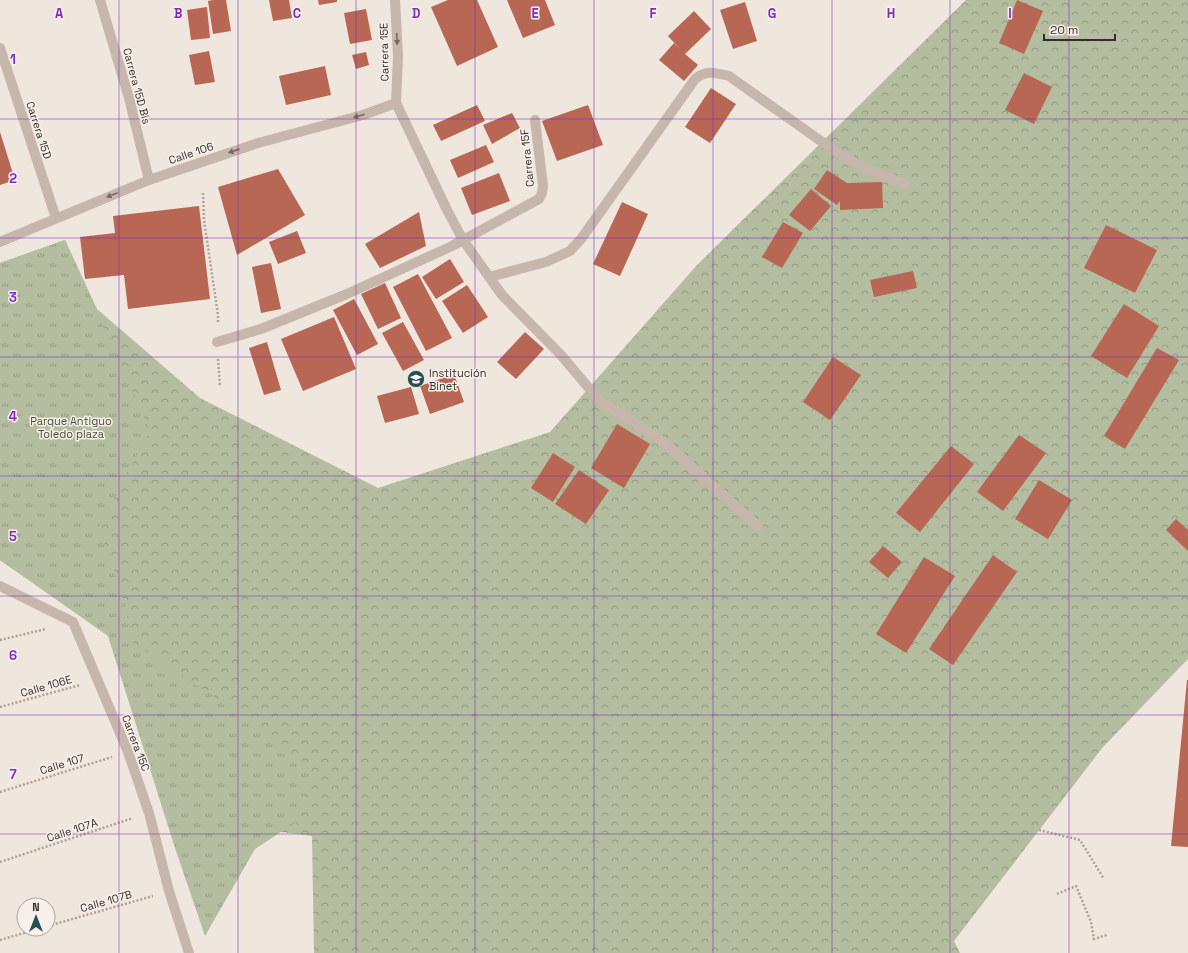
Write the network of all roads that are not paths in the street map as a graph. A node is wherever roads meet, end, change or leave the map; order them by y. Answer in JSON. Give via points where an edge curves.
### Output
{"nodes":[{"id":1,"x":100,"y":0,"type":"edge"},
{"id":2,"x":395,"y":0,"type":"edge"},
{"id":3,"x":0,"y":48,"type":"edge"},
{"id":4,"x":396,"y":103,"type":"junction"},
{"id":5,"x":535,"y":120,"type":"dead end"},
{"id":6,"x":149,"y":180,"type":"junction"},
{"id":7,"x":906,"y":184,"type":"dead end"},
{"id":8,"x":56,"y":218,"type":"junction"},
{"id":9,"x":463,"y":240,"type":"junction"},
{"id":10,"x":0,"y":242,"type":"edge"},
{"id":11,"x":489,"y":277,"type":"junction"},
{"id":12,"x":217,"y":342,"type":"road end"},
{"id":13,"x":758,"y":526,"type":"dead end"},
{"id":14,"x":0,"y":586,"type":"edge"},
{"id":15,"x":190,"y":953,"type":"edge"}],
"edges":[{"from":1,"to":6,"type":"street","name":"Carrera 15D Bis","via":[[129,98]]},
{"from":2,"to":4,"type":"street","name":"Carrera 15E","one_way":true,"via":[[398,56]]},
{"from":3,"to":8,"type":"street","name":"Carrera 15D"},
{"from":4,"to":6,"type":"street","name":"Calle 106","one_way":true,"via":[[363,115],[258,143]]},
{"from":4,"to":9,"type":"street"},
{"from":5,"to":9,"type":"street","name":"Carrera 15F","via":[[543,186],[539,199]]},
{"from":6,"to":8,"type":"street","name":"Calle 106","one_way":true},
{"from":7,"to":11,"type":"street","via":[[866,169],[835,151],[729,76],[712,72],[701,73],[570,251],[546,262]]},
{"from":8,"to":10,"type":"street","name":"Calle 106"},
{"from":9,"to":11,"type":"street"},
{"from":9,"to":12,"type":"street","via":[[346,294],[261,329]]},
{"from":11,"to":13,"type":"street","via":[[502,295],[561,355],[598,398],[666,444]]},
{"from":14,"to":15,"type":"street","name":"Carrera 15C","via":[[73,622],[128,752],[149,813],[169,891]]}]}
